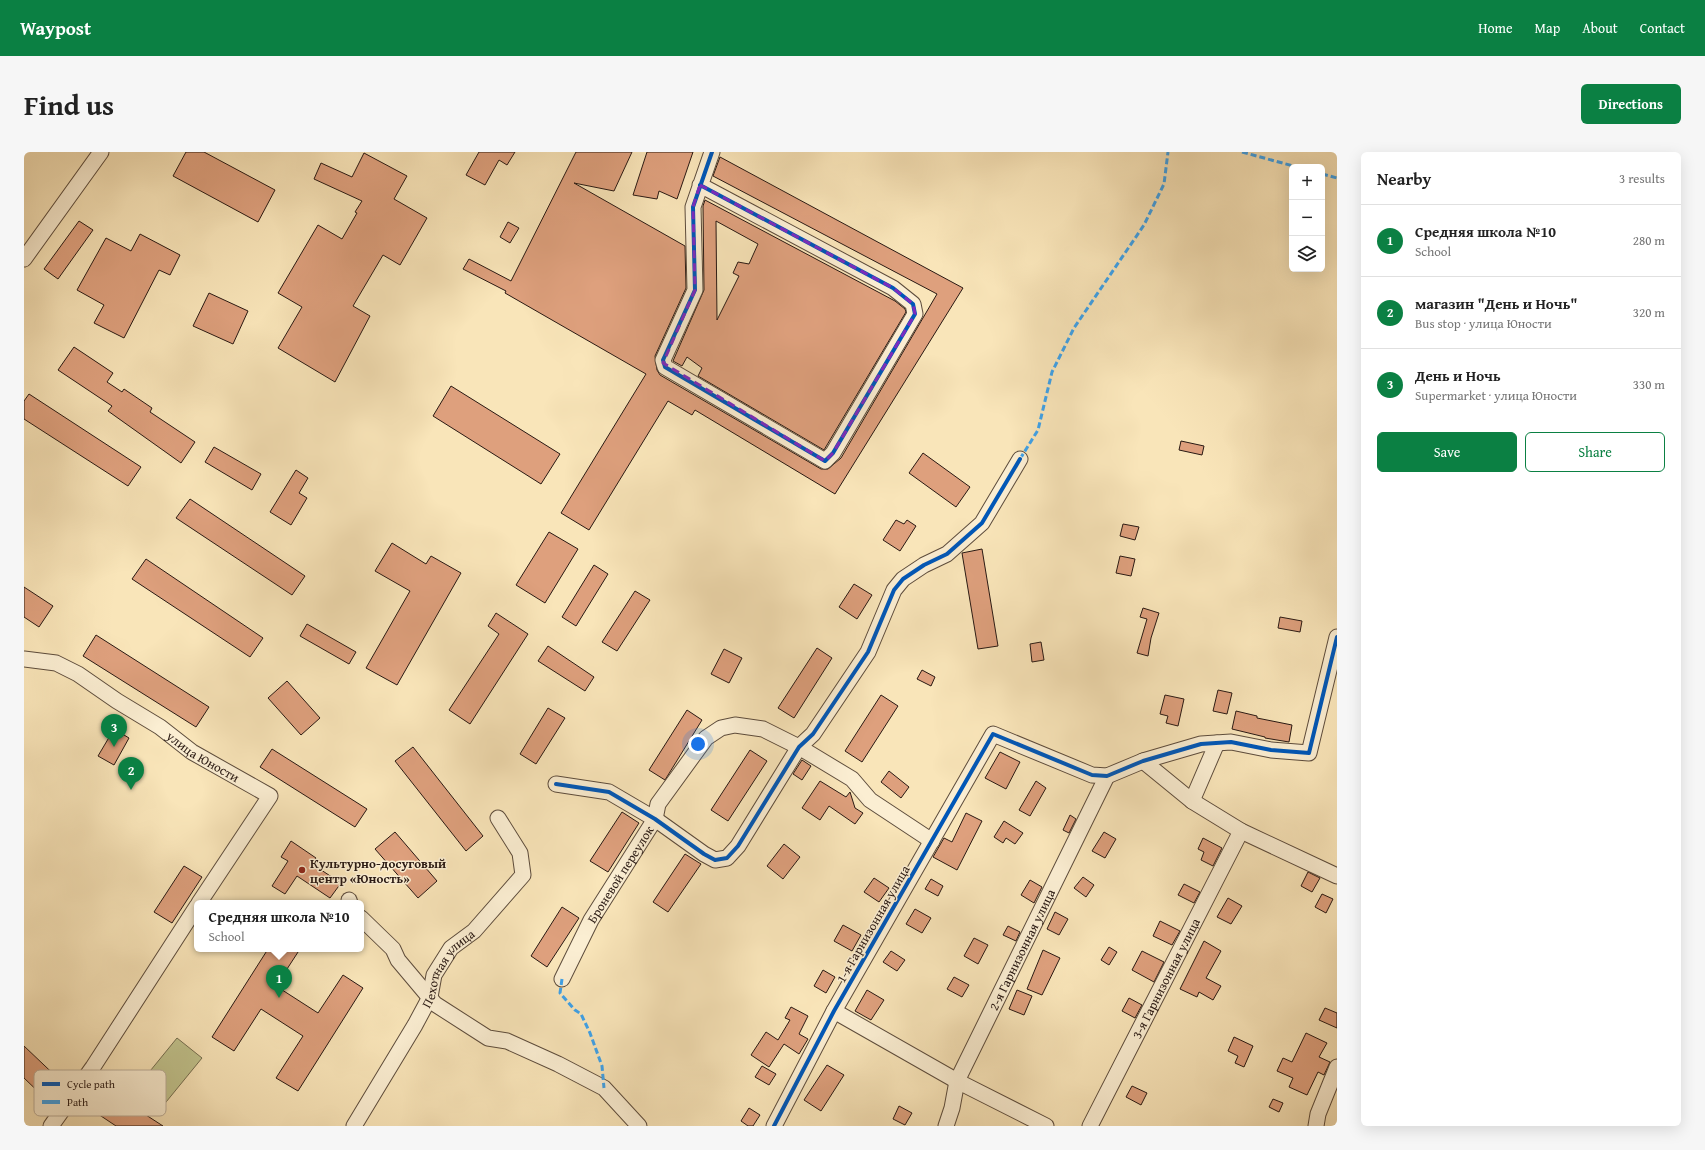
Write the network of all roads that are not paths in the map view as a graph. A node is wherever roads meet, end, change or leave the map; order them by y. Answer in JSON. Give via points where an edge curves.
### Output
{"nodes":[{"id":1,"x":101,"y":152,"type":"edge"},
{"id":2,"x":712,"y":152,"type":"edge"},
{"id":3,"x":700,"y":185,"type":"junction"},
{"id":4,"x":24,"y":259,"type":"edge"},
{"id":5,"x":1020,"y":459,"type":"dead end"},
{"id":6,"x":1337,"y":637,"type":"edge"},
{"id":7,"x":24,"y":659,"type":"edge"},
{"id":8,"x":1217,"y":743,"type":"junction"},
{"id":9,"x":799,"y":747,"type":"junction"},
{"id":10,"x":1143,"y":761,"type":"junction"},
{"id":11,"x":1107,"y":776,"type":"junction"},
{"id":12,"x":556,"y":784,"type":"dead end"},
{"id":13,"x":1192,"y":801,"type":"junction"},
{"id":14,"x":498,"y":818,"type":"dead end"},
{"id":15,"x":655,"y":819,"type":"junction"},
{"id":16,"x":1241,"y":831,"type":"junction"},
{"id":17,"x":932,"y":841,"type":"junction"},
{"id":18,"x":1337,"y":876,"type":"edge"},
{"id":19,"x":201,"y":900,"type":"edge"},
{"id":20,"x":194,"y":911,"type":"edge"},
{"id":21,"x":364,"y":921,"type":"edge"},
{"id":22,"x":562,"y":979,"type":"dead end"},
{"id":23,"x":430,"y":997,"type":"junction"},
{"id":24,"x":834,"y":1011,"type":"junction"},
{"id":25,"x":1337,"y":1067,"type":"edge"},
{"id":26,"x":90,"y":1070,"type":"edge"},
{"id":27,"x":957,"y":1081,"type":"junction"},
{"id":28,"x":58,"y":1116,"type":"edge"},
{"id":29,"x":51,"y":1126,"type":"edge"},
{"id":30,"x":354,"y":1126,"type":"edge"},
{"id":31,"x":639,"y":1126,"type":"edge"},
{"id":32,"x":774,"y":1126,"type":"edge"},
{"id":33,"x":946,"y":1126,"type":"edge"},
{"id":34,"x":1046,"y":1126,"type":"edge"},
{"id":35,"x":1090,"y":1126,"type":"edge"},
{"id":36,"x":1316,"y":1126,"type":"edge"}],
"edges":[{"from":1,"to":4,"type":"street"},
{"from":2,"to":3,"type":"street"},
{"from":3,"to":3,"type":"street","via":[[894,288],[913,304],[915,314],[833,453],[825,461],[672,371],[663,363],[696,290],[693,207]]},
{"from":5,"to":9,"type":"street","via":[[982,523],[947,554],[903,579],[894,590],[868,652],[813,734]]},
{"from":6,"to":8,"type":"street","via":[[1309,753],[1271,750],[1231,742]]},
{"from":7,"to":19,"type":"street","name":"улица Юности","via":[[56,663],[78,674],[117,702],[160,727],[192,752],[270,796]]},
{"from":8,"to":10,"type":"street","via":[[1201,744]]},
{"from":8,"to":13,"type":"street"},
{"from":9,"to":15,"type":"street","name":"Броневой переулок","via":[[763,729],[736,725],[720,728],[706,738],[662,798]]},
{"from":9,"to":15,"type":"street","via":[[738,846],[727,858],[715,860]]},
{"from":9,"to":17,"type":"street","name":"Броневой переулок","via":[[852,779],[870,800]]},
{"from":10,"to":11,"type":"street"},
{"from":10,"to":13,"type":"street"},
{"from":11,"to":17,"type":"street","name":"1-я Гарнизонная улица","via":[[1092,775],[993,734]]},
{"from":11,"to":27,"type":"street","name":"2-я Гарнизонная улица"},
{"from":12,"to":15,"type":"street","via":[[610,792]]},
{"from":13,"to":16,"type":"street"},
{"from":14,"to":23,"type":"street","name":"Пехотная улица","via":[[520,853],[523,875],[474,931],[451,948],[434,975]]},
{"from":15,"to":22,"type":"street","name":"Броневой переулок","via":[[591,920]]},
{"from":16,"to":18,"type":"street"},
{"from":16,"to":35,"type":"street","name":"3-я Гарнизонная улица"},
{"from":17,"to":24,"type":"street","name":"1-я Гарнизонная улица"},
{"from":20,"to":26,"type":"street"},
{"from":21,"to":23,"type":"street","via":[[393,949],[398,960]]},
{"from":23,"to":30,"type":"street","name":"Пехотная улица"},
{"from":23,"to":31,"type":"street","via":[[435,1004],[488,1038],[507,1041],[604,1088]]},
{"from":24,"to":27,"type":"street"},
{"from":24,"to":32,"type":"street","name":"1-я Гарнизонная улица"},
{"from":25,"to":36,"type":"street","via":[[1318,1114]]},
{"from":27,"to":33,"type":"street","name":"2-я Гарнизонная улица"},
{"from":27,"to":34,"type":"street"},
{"from":28,"to":29,"type":"street"}]}
